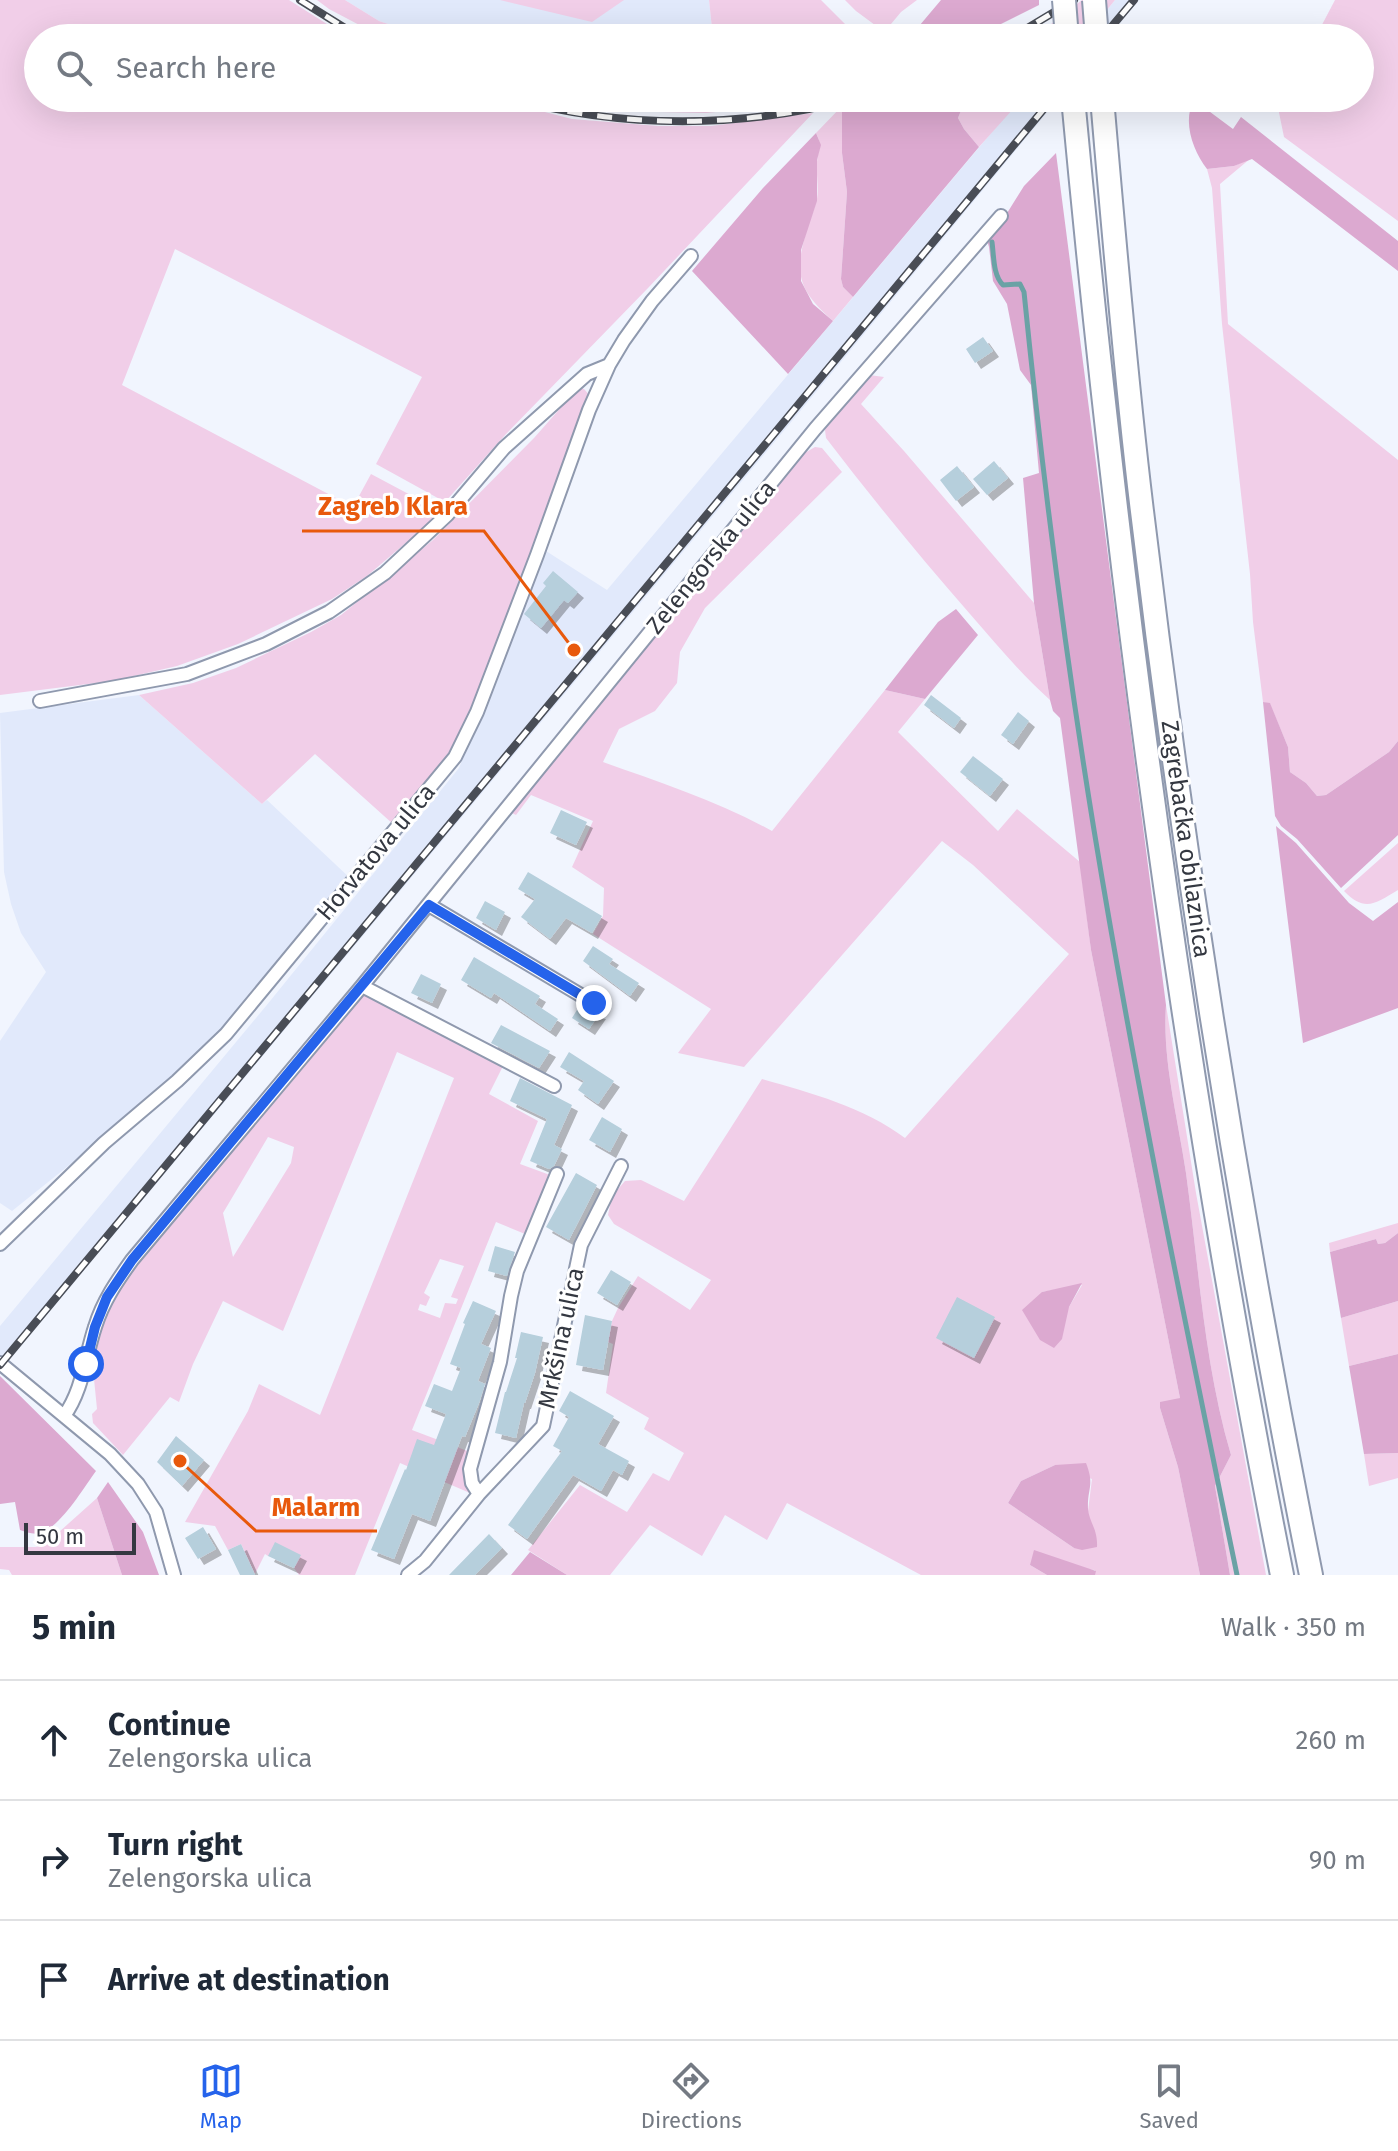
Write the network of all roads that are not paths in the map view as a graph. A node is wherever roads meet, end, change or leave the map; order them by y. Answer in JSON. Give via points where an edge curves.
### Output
{"nodes":[{"id":1,"x":1064,"y":0,"type":"edge"},
{"id":2,"x":1094,"y":0,"type":"edge"},
{"id":3,"x":1066,"y":24,"type":"edge"},
{"id":4,"x":1096,"y":24,"type":"edge"},
{"id":5,"x":1074,"y":112,"type":"edge"},
{"id":6,"x":1103,"y":112,"type":"edge"},
{"id":7,"x":1001,"y":216,"type":"dead end"},
{"id":8,"x":691,"y":256,"type":"dead end"},
{"id":9,"x":609,"y":365,"type":"junction"},
{"id":10,"x":40,"y":701,"type":"dead end"},
{"id":11,"x":429,"y":905,"type":"junction"},
{"id":12,"x":362,"y":986,"type":"junction"},
{"id":13,"x":594,"y":1003,"type":"dead end"},
{"id":14,"x":554,"y":1086,"type":"dead end"},
{"id":15,"x":621,"y":1166,"type":"dead end"},
{"id":16,"x":557,"y":1174,"type":"dead end"},
{"id":17,"x":0,"y":1244,"type":"edge"},
{"id":18,"x":0,"y":1363,"type":"edge"},
{"id":19,"x":64,"y":1416,"type":"junction"},
{"id":20,"x":479,"y":1494,"type":"junction"},
{"id":21,"x":174,"y":1575,"type":"edge"},
{"id":22,"x":408,"y":1575,"type":"edge"},
{"id":23,"x":1282,"y":1575,"type":"edge"},
{"id":24,"x":1311,"y":1575,"type":"edge"}],
"edges":[{"from":1,"to":3,"type":"highway","bridge":true},
{"from":2,"to":4,"type":"highway","bridge":true},
{"from":5,"to":23,"type":"highway","name":"Zagrebačka obilaznica","via":[[1112,485],[1166,896],[1238,1345]]},
{"from":6,"to":24,"type":"highway","name":"Zagrebačka obilaznica","via":[[1139,482],[1174,761],[1266,1339]]},
{"from":7,"to":11,"type":"street","name":"Zelengorska ulica","via":[[815,429]]},
{"from":8,"to":9,"type":"street","name":"Horvatova ulica","via":[[652,301]]},
{"from":9,"to":10,"type":"street","name":"Horvatova ulica","via":[[587,374],[504,448],[447,515],[385,573],[329,612],[266,644],[187,674]]},
{"from":9,"to":17,"type":"street","name":"Horvatova ulica","via":[[477,712],[455,757],[226,1034]]},
{"from":11,"to":12,"type":"street","name":"Zelengorska ulica"},
{"from":11,"to":13,"type":"street"},
{"from":12,"to":14,"type":"street"},
{"from":12,"to":19,"type":"street","name":"Zelengorska ulica","via":[[132,1260],[107,1297],[74,1402]]},
{"from":15,"to":20,"type":"street","name":"Mrkšina ulica","via":[[581,1245],[543,1426]]},
{"from":16,"to":20,"type":"street","via":[[511,1296],[500,1362],[470,1469]]},
{"from":18,"to":19,"type":"street"},
{"from":19,"to":21,"type":"street","via":[[110,1454],[144,1493],[156,1512]]},
{"from":20,"to":22,"type":"street","name":"Mrkšina ulica"}]}
